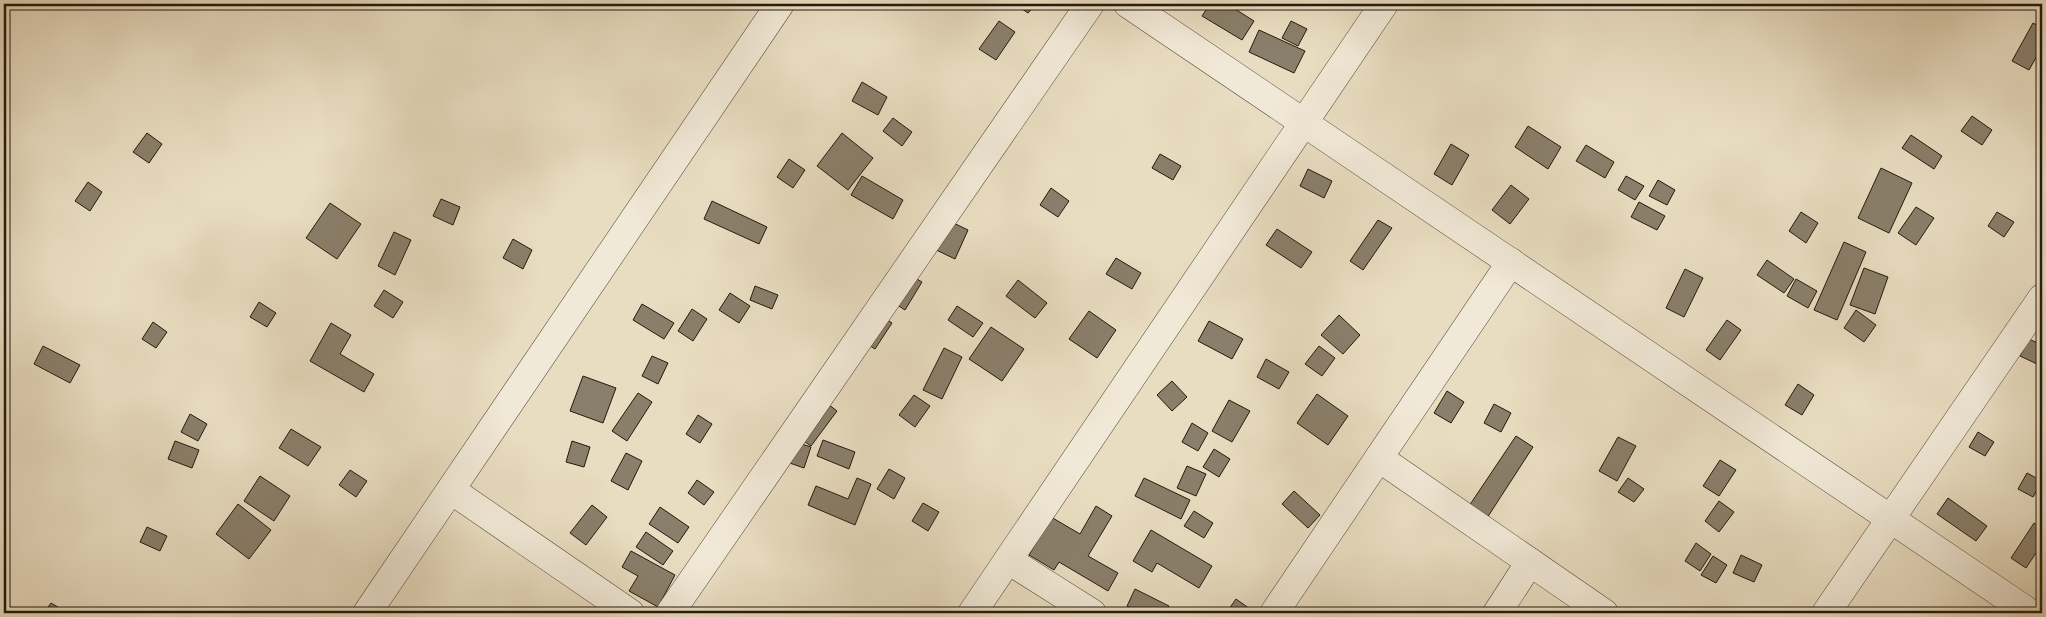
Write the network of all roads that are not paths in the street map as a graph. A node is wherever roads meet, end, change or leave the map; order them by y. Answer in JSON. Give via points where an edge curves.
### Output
{"nodes":[{"id":1,"x":780,"y":4,"type":"edge"},
{"id":2,"x":1090,"y":4,"type":"edge"},
{"id":3,"x":1128,"y":4,"type":"edge"},
{"id":4,"x":1384,"y":4,"type":"edge"},
{"id":5,"x":1304,"y":122,"type":"junction"},
{"id":6,"x":1511,"y":262,"type":"junction"},
{"id":7,"x":2042,"y":298,"type":"edge"},
{"id":8,"x":1379,"y":458,"type":"junction"},
{"id":9,"x":451,"y":490,"type":"junction"},
{"id":10,"x":1891,"y":519,"type":"junction"},
{"id":11,"x":1008,"y":560,"type":"junction"},
{"id":12,"x":1530,"y":562,"type":"junction"},
{"id":13,"x":367,"y":613,"type":"edge"},
{"id":14,"x":630,"y":613,"type":"edge"},
{"id":15,"x":670,"y":613,"type":"edge"},
{"id":16,"x":972,"y":613,"type":"edge"},
{"id":17,"x":1092,"y":613,"type":"edge"},
{"id":18,"x":1274,"y":613,"type":"edge"},
{"id":19,"x":1497,"y":613,"type":"edge"},
{"id":20,"x":1604,"y":613,"type":"edge"},
{"id":21,"x":1826,"y":613,"type":"edge"},
{"id":22,"x":2030,"y":613,"type":"edge"}],
"edges":[{"from":1,"to":9,"type":"street"},
{"from":2,"to":15,"type":"street"},
{"from":3,"to":5,"type":"street"},
{"from":4,"to":5,"type":"street"},
{"from":5,"to":6,"type":"street"},
{"from":5,"to":11,"type":"street"},
{"from":6,"to":8,"type":"street"},
{"from":6,"to":10,"type":"street"},
{"from":7,"to":10,"type":"street"},
{"from":8,"to":12,"type":"street"},
{"from":8,"to":18,"type":"street"},
{"from":9,"to":13,"type":"street"},
{"from":9,"to":14,"type":"street"},
{"from":10,"to":21,"type":"street"},
{"from":10,"to":22,"type":"street"},
{"from":11,"to":16,"type":"street"},
{"from":11,"to":17,"type":"street"},
{"from":12,"to":19,"type":"street"},
{"from":12,"to":20,"type":"street"}]}
